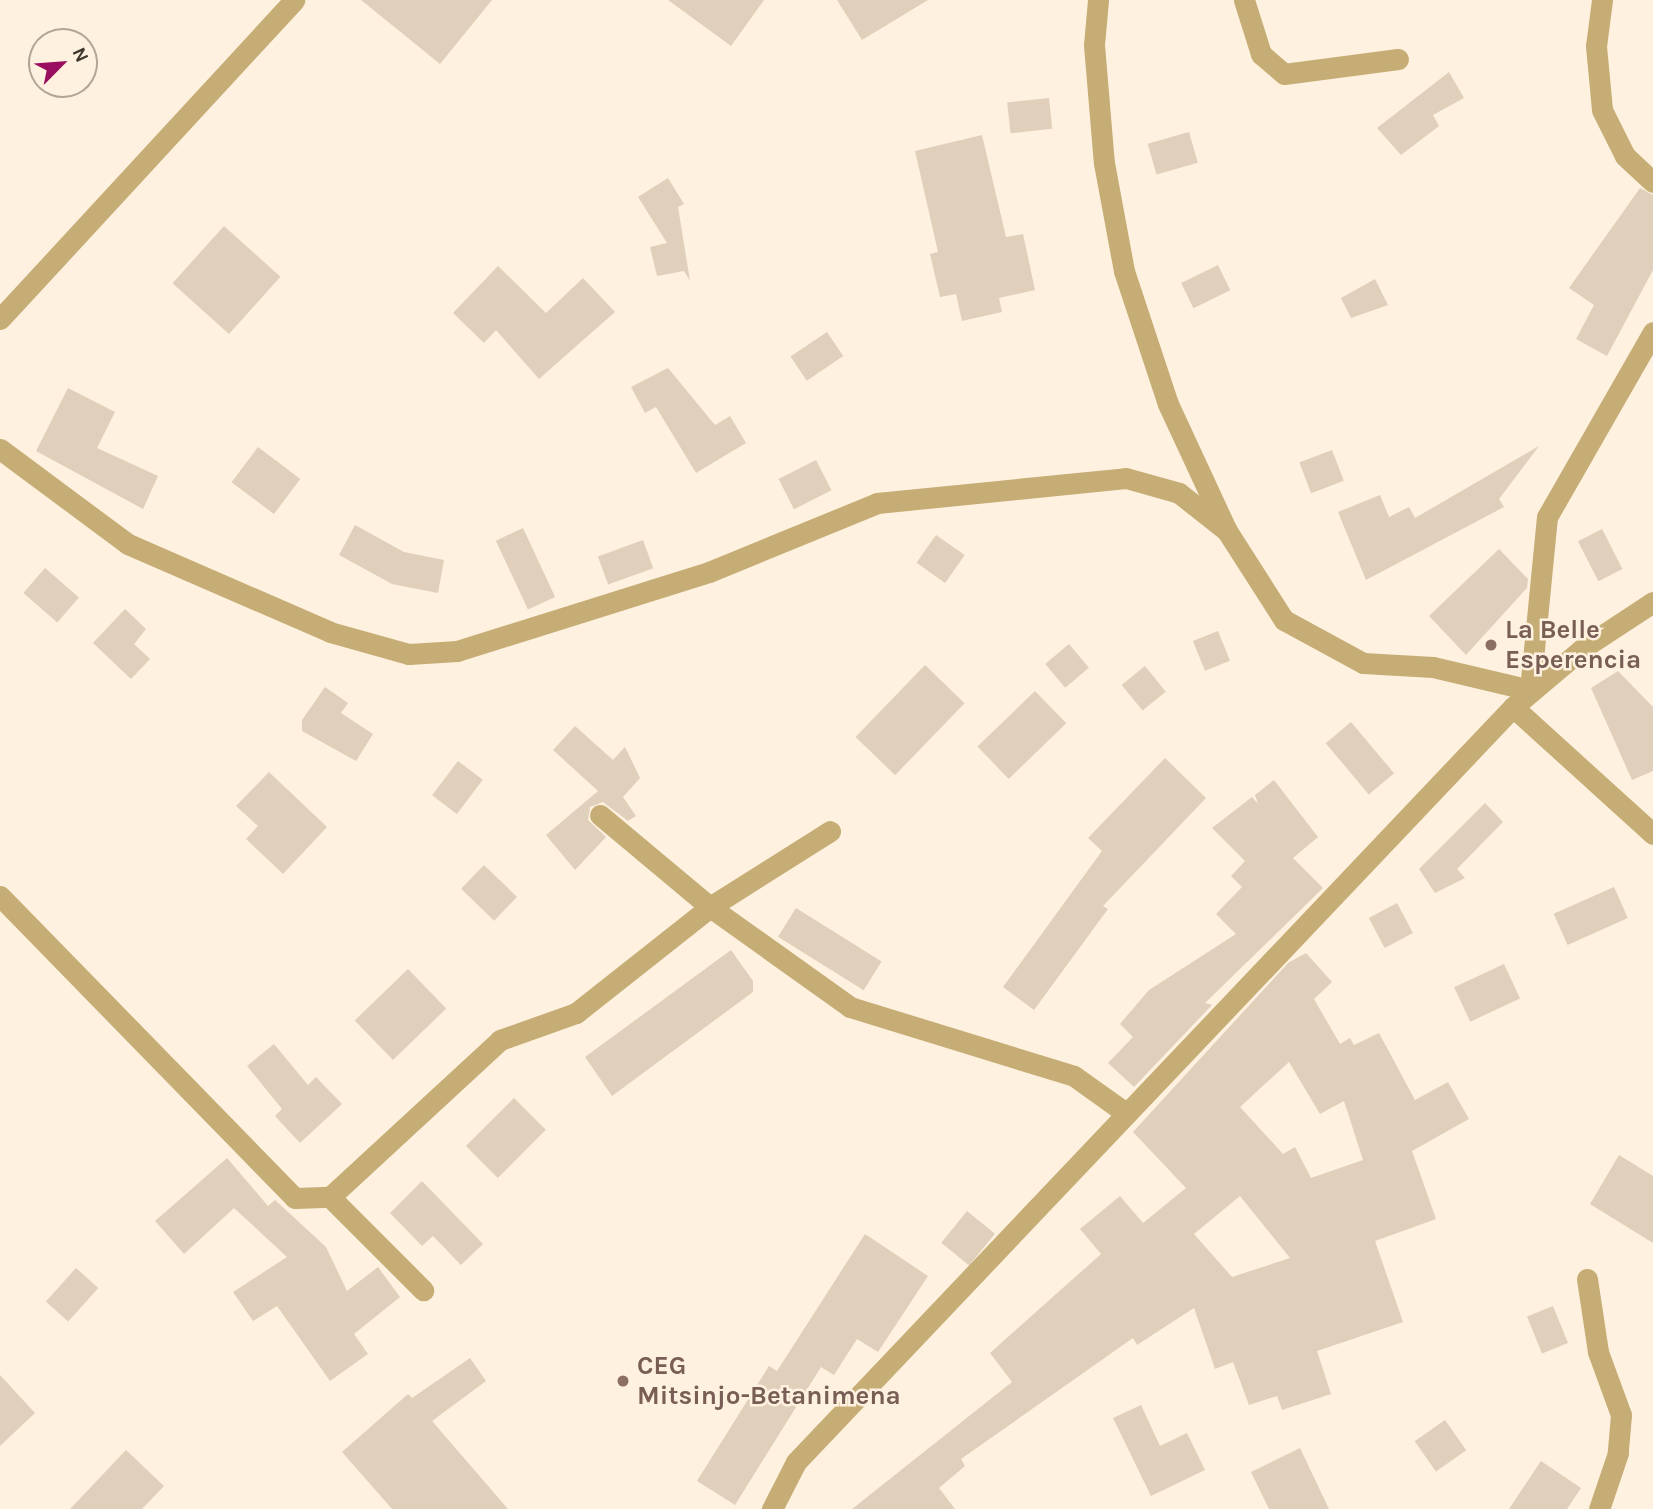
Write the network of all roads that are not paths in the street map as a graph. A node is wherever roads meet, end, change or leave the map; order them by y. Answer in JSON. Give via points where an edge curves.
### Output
{"nodes":[{"id":1,"x":295,"y":0,"type":"edge"},
{"id":2,"x":1098,"y":0,"type":"edge"},
{"id":3,"x":1244,"y":0,"type":"edge"},
{"id":4,"x":1602,"y":0,"type":"edge"},
{"id":5,"x":1398,"y":59,"type":"dead end"},
{"id":6,"x":1653,"y":183,"type":"edge"},
{"id":7,"x":0,"y":319,"type":"edge"},
{"id":8,"x":1653,"y":331,"type":"edge"},
{"id":9,"x":0,"y":449,"type":"edge"},
{"id":10,"x":1227,"y":531,"type":"junction"},
{"id":11,"x":1653,"y":602,"type":"edge"},
{"id":12,"x":1531,"y":690,"type":"junction"},
{"id":13,"x":1513,"y":708,"type":"junction"},
{"id":14,"x":600,"y":814,"type":"dead end"},
{"id":15,"x":830,"y":831,"type":"dead end"},
{"id":16,"x":1653,"y":834,"type":"edge"},
{"id":17,"x":0,"y":896,"type":"edge"},
{"id":18,"x":710,"y":907,"type":"junction"},
{"id":19,"x":1123,"y":1111,"type":"junction"},
{"id":20,"x":330,"y":1197,"type":"junction"},
{"id":21,"x":1587,"y":1279,"type":"dead end"},
{"id":22,"x":423,"y":1290,"type":"dead end"},
{"id":23,"x":772,"y":1509,"type":"edge"},
{"id":24,"x":1599,"y":1509,"type":"edge"}],
"edges":[{"from":1,"to":7,"type":"street"},
{"from":2,"to":10,"type":"street","via":[[1094,45],[1104,163],[1124,271],[1168,404]]},
{"from":3,"to":5,"type":"street","via":[[1261,54],[1284,74]]},
{"from":4,"to":6,"type":"street","via":[[1596,46],[1602,110],[1625,156]]},
{"from":8,"to":12,"type":"street","via":[[1547,517]]},
{"from":9,"to":10,"type":"street","via":[[128,544],[330,632],[409,654],[457,651],[709,572],[877,503],[1126,478],[1179,493]]},
{"from":10,"to":12,"type":"street","via":[[1284,620],[1363,663],[1433,667]]},
{"from":11,"to":12,"type":"street"},
{"from":12,"to":13,"type":"street"},
{"from":13,"to":16,"type":"street"},
{"from":13,"to":19,"type":"street"},
{"from":14,"to":18,"type":"street"},
{"from":15,"to":18,"type":"street"},
{"from":17,"to":20,"type":"street","via":[[295,1198]]},
{"from":18,"to":19,"type":"street","via":[[850,1007],[1074,1076]]},
{"from":18,"to":20,"type":"street","via":[[576,1013],[500,1040]]},
{"from":19,"to":23,"type":"street","via":[[796,1462]]},
{"from":20,"to":22,"type":"street"},
{"from":21,"to":24,"type":"street","via":[[1598,1352],[1621,1415],[1618,1453]]}]}
